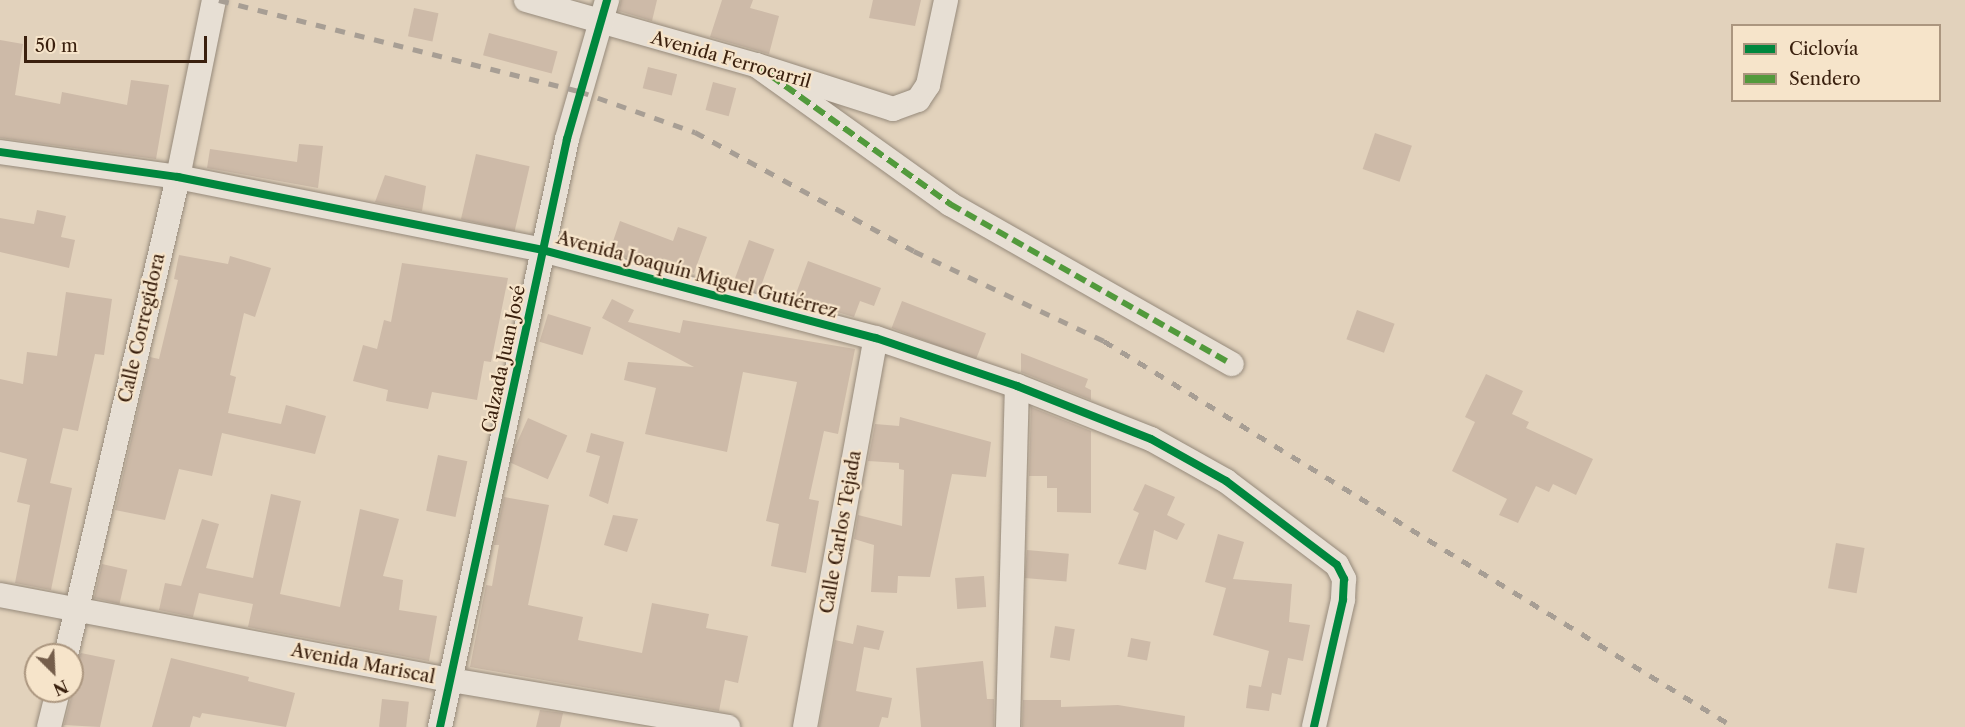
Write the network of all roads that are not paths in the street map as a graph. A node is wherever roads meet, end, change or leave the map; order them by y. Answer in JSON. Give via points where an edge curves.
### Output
{"nodes":[{"id":1,"x":214,"y":0,"type":"edge"},
{"id":2,"x":526,"y":0,"type":"edge"},
{"id":3,"x":607,"y":0,"type":"edge"},
{"id":4,"x":946,"y":0,"type":"edge"},
{"id":5,"x":602,"y":24,"type":"junction"},
{"id":6,"x":756,"y":65,"type":"junction"},
{"id":7,"x":0,"y":152,"type":"edge"},
{"id":8,"x":178,"y":177,"type":"junction"},
{"id":9,"x":542,"y":250,"type":"junction"},
{"id":10,"x":876,"y":338,"type":"junction"},
{"id":11,"x":1232,"y":364,"type":"dead end"},
{"id":12,"x":1017,"y":386,"type":"junction"},
{"id":13,"x":0,"y":595,"type":"edge"},
{"id":14,"x":76,"y":609,"type":"junction"},
{"id":15,"x":69,"y":643,"type":"edge"},
{"id":16,"x":451,"y":680,"type":"junction"},
{"id":17,"x":54,"y":703,"type":"edge"},
{"id":18,"x":49,"y":727,"type":"edge"},
{"id":19,"x":440,"y":727,"type":"edge"},
{"id":20,"x":728,"y":727,"type":"edge"},
{"id":21,"x":805,"y":727,"type":"edge"},
{"id":22,"x":1008,"y":727,"type":"edge"},
{"id":23,"x":1314,"y":727,"type":"edge"}],
"edges":[{"from":1,"to":8,"type":"street","name":"Calle Corregidora"},
{"from":2,"to":5,"type":"street","name":"Avenida Ferrocarril"},
{"from":3,"to":5,"type":"street","name":"Calzada Juan José"},
{"from":4,"to":6,"type":"street","name":"Avenida Ferrocarril","via":[[928,85],[918,100],[893,109]]},
{"from":5,"to":6,"type":"street","name":"Avenida Ferrocarril"},
{"from":5,"to":9,"type":"street","name":"Calzada Juan José","via":[[579,91]]},
{"from":6,"to":11,"type":"street","via":[[950,204]]},
{"from":7,"to":8,"type":"street","name":"Avenida Joaquín Miguel Gutiérrez"},
{"from":8,"to":9,"type":"street","name":"Avenida Joaquín Miguel Gutiérrez"},
{"from":8,"to":14,"type":"street","name":"Calle Corregidora"},
{"from":9,"to":10,"type":"street","name":"Avenida Joaquín Miguel Gutiérrez"},
{"from":9,"to":16,"type":"street","name":"Calzada Juan José"},
{"from":10,"to":12,"type":"street","name":"Avenida Joaquín Miguel Gutiérrez"},
{"from":10,"to":21,"type":"street","name":"Calle Carlos Tejada"},
{"from":12,"to":22,"type":"street"},
{"from":12,"to":23,"type":"street","name":"Avenida Joaquín Miguel Gutiérrez","via":[[1160,444],[1226,481],[1337,565],[1344,579],[1343,600]]},
{"from":13,"to":14,"type":"street","name":"Avenida Mariscal"},
{"from":14,"to":15,"type":"street","name":"Calle Corregidora"},
{"from":14,"to":16,"type":"street","name":"Avenida Mariscal"},
{"from":16,"to":19,"type":"street","name":"Calzada Juan José"},
{"from":16,"to":20,"type":"street","name":"Avenida Mariscal"},
{"from":17,"to":18,"type":"street"}]}
